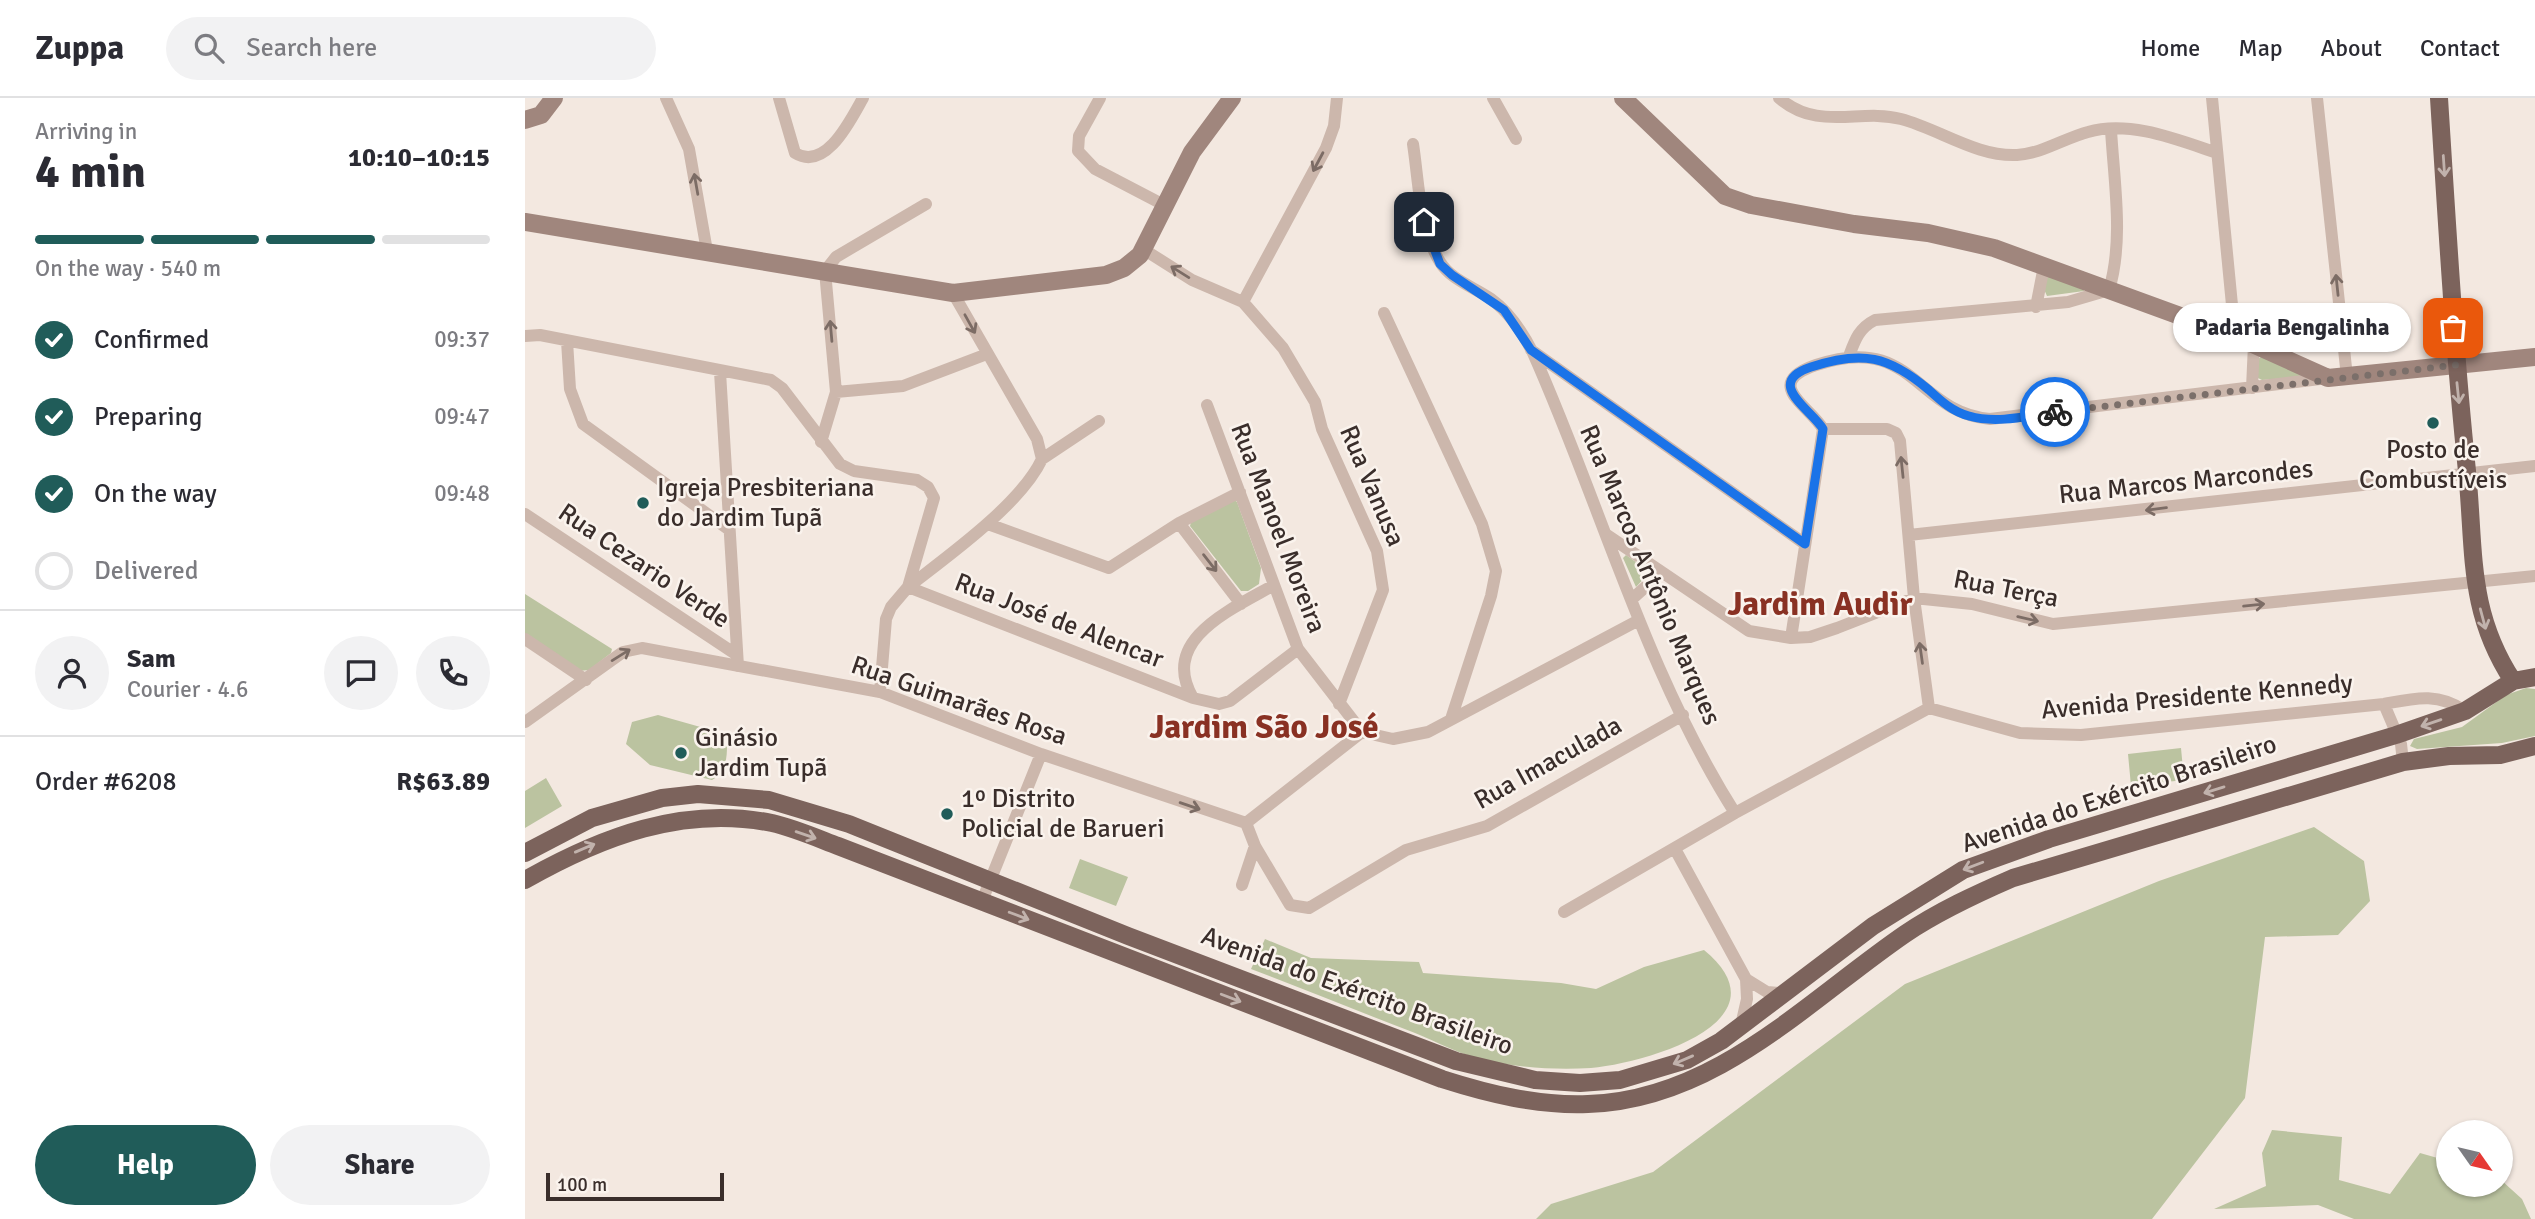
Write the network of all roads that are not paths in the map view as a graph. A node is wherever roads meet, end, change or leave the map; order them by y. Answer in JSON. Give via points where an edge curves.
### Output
{"nodes":[{"id":1,"x":554,"y":98,"type":"edge"},
{"id":2,"x":666,"y":98,"type":"edge"},
{"id":3,"x":779,"y":98,"type":"edge"},
{"id":4,"x":863,"y":98,"type":"edge"},
{"id":5,"x":1100,"y":98,"type":"edge"},
{"id":6,"x":1232,"y":98,"type":"edge"},
{"id":7,"x":1337,"y":98,"type":"edge"},
{"id":8,"x":1493,"y":98,"type":"edge"},
{"id":9,"x":1623,"y":98,"type":"edge"},
{"id":10,"x":1779,"y":98,"type":"edge"},
{"id":11,"x":2212,"y":98,"type":"edge"},
{"id":12,"x":2317,"y":98,"type":"edge"},
{"id":13,"x":2439,"y":98,"type":"edge"},
{"id":14,"x":525,"y":120,"type":"edge"},
{"id":15,"x":2111,"y":131,"type":"junction"},
{"id":16,"x":1516,"y":139,"type":"dead end"},
{"id":17,"x":1413,"y":144,"type":"dead end"},
{"id":18,"x":2217,"y":153,"type":"junction"},
{"id":19,"x":926,"y":204,"type":"dead end"},
{"id":20,"x":1164,"y":205,"type":"junction"},
{"id":21,"x":525,"y":222,"type":"edge"},
{"id":22,"x":1143,"y":249,"type":"junction"},
{"id":23,"x":707,"y":251,"type":"junction"},
{"id":24,"x":2044,"y":266,"type":"junction"},
{"id":25,"x":825,"y":271,"type":"junction"},
{"id":26,"x":2109,"y":290,"type":"junction"},
{"id":27,"x":953,"y":293,"type":"junction"},
{"id":28,"x":1243,"y":302,"type":"junction"},
{"id":29,"x":2036,"y":306,"type":"junction"},
{"id":30,"x":1384,"y":313,"type":"dead end"},
{"id":31,"x":525,"y":336,"type":"edge"},
{"id":32,"x":2235,"y":336,"type":"junction"},
{"id":33,"x":567,"y":341,"type":"junction"},
{"id":34,"x":2254,"y":344,"type":"junction"},
{"id":35,"x":1531,"y":350,"type":"junction"},
{"id":36,"x":988,"y":354,"type":"junction"},
{"id":37,"x":1849,"y":356,"type":"junction"},
{"id":38,"x":2535,"y":357,"type":"edge"},
{"id":39,"x":2456,"y":365,"type":"junction"},
{"id":40,"x":720,"y":372,"type":"junction"},
{"id":41,"x":2347,"y":377,"type":"junction"},
{"id":42,"x":2328,"y":378,"type":"junction"},
{"id":43,"x":2252,"y":388,"type":"junction"},
{"id":44,"x":836,"y":392,"type":"junction"},
{"id":45,"x":1207,"y":405,"type":"dead end"},
{"id":46,"x":1099,"y":421,"type":"dead end"},
{"id":47,"x":1823,"y":429,"type":"junction"},
{"id":48,"x":821,"y":442,"type":"junction"},
{"id":49,"x":1042,"y":459,"type":"junction"},
{"id":50,"x":2535,"y":466,"type":"edge"},
{"id":51,"x":2467,"y":473,"type":"junction"},
{"id":52,"x":1240,"y":492,"type":"junction"},
{"id":53,"x":525,"y":514,"type":"edge"},
{"id":54,"x":1179,"y":523,"type":"junction"},
{"id":55,"x":988,"y":524,"type":"junction"},
{"id":56,"x":728,"y":529,"type":"junction"},
{"id":57,"x":1607,"y":535,"type":"junction"},
{"id":58,"x":1909,"y":535,"type":"junction"},
{"id":59,"x":1805,"y":544,"type":"junction"},
{"id":60,"x":1661,"y":573,"type":"junction"},
{"id":61,"x":2535,"y":576,"type":"edge"},
{"id":62,"x":2475,"y":583,"type":"junction"},
{"id":63,"x":1274,"y":585,"type":"junction"},
{"id":64,"x":908,"y":587,"type":"junction"},
{"id":65,"x":1914,"y":598,"type":"junction"},
{"id":66,"x":1632,"y":599,"type":"junction"},
{"id":67,"x":1241,"y":604,"type":"junction"},
{"id":68,"x":1639,"y":620,"type":"junction"},
{"id":69,"x":1791,"y":638,"type":"junction"},
{"id":70,"x":525,"y":639,"type":"edge"},
{"id":71,"x":1298,"y":649,"type":"junction"},
{"id":72,"x":737,"y":661,"type":"junction"},
{"id":73,"x":586,"y":680,"type":"junction"},
{"id":74,"x":2535,"y":680,"type":"edge"},
{"id":75,"x":2513,"y":681,"type":"junction"},
{"id":76,"x":880,"y":692,"type":"junction"},
{"id":77,"x":1193,"y":698,"type":"junction"},
{"id":78,"x":1339,"y":704,"type":"junction"},
{"id":79,"x":2384,"y":704,"type":"junction"},
{"id":80,"x":1929,"y":708,"type":"junction"},
{"id":81,"x":2465,"y":711,"type":"junction"},
{"id":82,"x":1683,"y":715,"type":"junction"},
{"id":83,"x":1451,"y":719,"type":"junction"},
{"id":84,"x":525,"y":722,"type":"edge"},
{"id":85,"x":1363,"y":732,"type":"junction"},
{"id":86,"x":2396,"y":734,"type":"junction"},
{"id":87,"x":2535,"y":746,"type":"edge"},
{"id":88,"x":1041,"y":754,"type":"junction"},
{"id":89,"x":2403,"y":762,"type":"junction"},
{"id":90,"x":1735,"y":813,"type":"junction"},
{"id":91,"x":1246,"y":823,"type":"junction"},
{"id":92,"x":1255,"y":846,"type":"junction"},
{"id":93,"x":1675,"y":849,"type":"junction"},
{"id":94,"x":525,"y":853,"type":"edge"},
{"id":95,"x":525,"y":880,"type":"edge"},
{"id":96,"x":992,"y":880,"type":"junction"},
{"id":97,"x":1242,"y":884,"type":"dead end"},
{"id":98,"x":982,"y":901,"type":"junction"},
{"id":99,"x":1565,"y":912,"type":"dead end"},
{"id":100,"x":1746,"y":979,"type":"junction"},
{"id":101,"x":1779,"y":993,"type":"junction"},
{"id":102,"x":1742,"y":1021,"type":"junction"},
{"id":103,"x":1721,"y":1041,"type":"junction"},
{"id":104,"x":1715,"y":1070,"type":"junction"}],
"edges":[{"from":1,"to":14,"type":"main road","via":[[541,115]]},
{"from":23,"to":2,"type":"street","one_way":true,"via":[[689,149]]},
{"from":3,"to":4,"type":"street","via":[[789,142],[795,153],[808,158],[818,156],[845,130]]},
{"from":5,"to":20,"type":"street","via":[[1079,136],[1078,151],[1094,169]]},
{"from":6,"to":20,"type":"main road","via":[[1192,152]]},
{"from":7,"to":28,"type":"street","one_way":true,"via":[[1335,126],[1326,148]]},
{"from":8,"to":16,"type":"street"},
{"from":9,"to":24,"type":"main road","via":[[1725,197],[1965,241]]},
{"from":10,"to":15,"type":"street","via":[[1827,119],[1900,118],[1996,155],[2019,156],[2091,131]]},
{"from":11,"to":18,"type":"street"},
{"from":41,"to":12,"type":"street","one_way":true},
{"from":13,"to":39,"type":"main road","one_way":true},
{"from":15,"to":18,"type":"street","via":[[2157,134]]},
{"from":15,"to":26,"type":"street","via":[[2117,242]]},
{"from":17,"to":35,"type":"street","name":"Rua Marcos Antônio Marques","via":[[1424,222],[1440,264],[1504,310]]},
{"from":18,"to":32,"type":"street"},
{"from":19,"to":25,"type":"street","via":[[836,257]]},
{"from":20,"to":22,"type":"main road"},
{"from":21,"to":23,"type":"main road"},
{"from":22,"to":27,"type":"main road","via":[[1124,268],[1106,275]]},
{"from":28,"to":22,"type":"street","one_way":true,"via":[[1192,280]]},
{"from":23,"to":25,"type":"main road"},
{"from":24,"to":26,"type":"main road"},
{"from":24,"to":29,"type":"street"},
{"from":25,"to":27,"type":"main road"},
{"from":44,"to":25,"type":"street","one_way":true},
{"from":26,"to":29,"type":"street"},
{"from":26,"to":32,"type":"main road"},
{"from":27,"to":36,"type":"street","one_way":true},
{"from":28,"to":78,"type":"street","name":"Rua Vanusa","via":[[1283,348],[1315,402],[1322,429],[1377,551],[1383,590]]},
{"from":29,"to":37,"type":"street","via":[[1875,320],[1865,325]]},
{"from":30,"to":83,"type":"street","via":[[1482,524],[1496,571]]},
{"from":31,"to":33,"type":"street"},
{"from":32,"to":34,"type":"main road"},
{"from":33,"to":40,"type":"street"},
{"from":33,"to":56,"type":"street","via":[[570,389],[583,424]]},
{"from":34,"to":42,"type":"main road"},
{"from":34,"to":43,"type":"street"},
{"from":35,"to":57,"type":"street","name":"Rua Marcos Antônio Marques"},
{"from":35,"to":59,"type":"street"},
{"from":36,"to":44,"type":"street","via":[[903,386]]},
{"from":36,"to":49,"type":"street","via":[[1037,439]]},
{"from":37,"to":43,"type":"street","via":[[1895,364],[1959,413],[1990,419]]},
{"from":37,"to":47,"type":"street","via":[[1801,370],[1792,383],[1793,397]]},
{"from":38,"to":39,"type":"main road"},
{"from":39,"to":41,"type":"main road"},
{"from":39,"to":51,"type":"main road","one_way":true},
{"from":40,"to":48,"type":"street","via":[[771,380],[782,388]]},
{"from":40,"to":56,"type":"street"},
{"from":41,"to":42,"type":"main road"},
{"from":42,"to":43,"type":"street"},
{"from":44,"to":48,"type":"street"},
{"from":45,"to":52,"type":"street","name":"Rua Manoel Moreira"},
{"from":46,"to":49,"type":"street"},
{"from":58,"to":47,"type":"street","one_way":true,"via":[[1896,433],[1887,429]]},
{"from":47,"to":59,"type":"street"},
{"from":48,"to":64,"type":"street","via":[[840,464],[855,471],[918,480],[928,487],[934,498],[932,512]]},
{"from":49,"to":55,"type":"street"},
{"from":50,"to":51,"type":"street","name":"Rua Marcos Marcondes"},
{"from":51,"to":58,"type":"street","name":"Rua Marcos Marcondes","one_way":true},
{"from":51,"to":62,"type":"main road"},
{"from":52,"to":54,"type":"street"},
{"from":52,"to":63,"type":"street","name":"Rua Manoel Moreira"},
{"from":53,"to":72,"type":"street","name":"Rua Cezario Verde"},
{"from":54,"to":55,"type":"street","via":[[1109,568]]},
{"from":54,"to":67,"type":"street","one_way":true},
{"from":55,"to":64,"type":"street"},
{"from":56,"to":72,"type":"street"},
{"from":57,"to":60,"type":"street","name":"Rua Terça"},
{"from":57,"to":66,"type":"street","name":"Rua Marcos Antônio Marques"},
{"from":58,"to":65,"type":"street"},
{"from":59,"to":69,"type":"street"},
{"from":60,"to":66,"type":"street"},
{"from":60,"to":69,"type":"street","name":"Rua Terça","via":[[1749,631]]},
{"from":61,"to":62,"type":"street","name":"Rua Terça"},
{"from":65,"to":62,"type":"street","name":"Rua Terça","one_way":true,"via":[[1972,604],[2053,624]]},
{"from":62,"to":75,"type":"main road","one_way":true,"via":[[2483,625]]},
{"from":63,"to":67,"type":"street"},
{"from":63,"to":71,"type":"street","name":"Rua Manoel Moreira"},
{"from":64,"to":76,"type":"street","via":[[886,619]]},
{"from":64,"to":77,"type":"street","name":"Rua José de Alencar"},
{"from":65,"to":69,"type":"street","name":"Rua Terça","via":[[1810,637]]},
{"from":80,"to":65,"type":"street","one_way":true},
{"from":66,"to":68,"type":"street","name":"Rua Marcos Antônio Marques"},
{"from":67,"to":77,"type":"street","via":[[1187,648],[1183,677]]},
{"from":68,"to":82,"type":"street","name":"Rua Marcos Antônio Marques"},
{"from":68,"to":83,"type":"street"},
{"from":70,"to":73,"type":"street"},
{"from":71,"to":77,"type":"street","name":"Rua José de Alencar","via":[[1230,701],[1219,704]]},
{"from":71,"to":78,"type":"street","name":"Rua Manoel Moreira"},
{"from":73,"to":72,"type":"street","name":"Rua Guimarães Rosa","one_way":true,"via":[[631,649]]},
{"from":72,"to":76,"type":"street","name":"Rua Guimarães Rosa"},
{"from":73,"to":84,"type":"street","name":"Rua Guimarães Rosa"},
{"from":74,"to":75,"type":"main road","name":"Avenida do Exército Brasileiro"},
{"from":75,"to":81,"type":"main road","name":"Avenida do Exército Brasileiro"},
{"from":76,"to":88,"type":"street","name":"Rua Guimarães Rosa"},
{"from":78,"to":85,"type":"street","name":"Rua Manoel Moreira"},
{"from":79,"to":80,"type":"street","name":"Avenida Presidente Kennedy","via":[[2081,735],[2019,733]]},
{"from":79,"to":81,"type":"street","name":"Avenida Presidente Kennedy","via":[[2426,696],[2453,702]]},
{"from":79,"to":86,"type":"street"},
{"from":80,"to":90,"type":"street"},
{"from":81,"to":86,"type":"main road","name":"Avenida do Exército Brasileiro","one_way":true},
{"from":82,"to":90,"type":"street","name":"Rua Marcos Antônio Marques"},
{"from":82,"to":92,"type":"street","name":"Rua Imaculada","via":[[1487,826],[1406,850],[1309,908],[1290,905]]},
{"from":83,"to":85,"type":"street","via":[[1410,738]]},
{"from":85,"to":91,"type":"street"},
{"from":86,"to":89,"type":"street"},
{"from":86,"to":101,"type":"main road","name":"Avenida do Exército Brasileiro","one_way":true,"via":[[2049,839],[1963,870]]},
{"from":87,"to":89,"type":"main road","name":"Avenida do Exército Brasileiro","via":[[2500,755]]},
{"from":88,"to":91,"type":"street","name":"Rua Guimarães Rosa","one_way":true},
{"from":88,"to":96,"type":"street"},
{"from":89,"to":104,"type":"main road","name":"Avenida do Exército Brasileiro","via":[[2060,863],[1959,902],[1907,932]]},
{"from":90,"to":93,"type":"street"},
{"from":91,"to":92,"type":"street","name":"Rua Imaculada"},
{"from":92,"to":97,"type":"street"},
{"from":93,"to":99,"type":"street"},
{"from":93,"to":100,"type":"street"},
{"from":94,"to":96,"type":"main road","name":"Avenida do Exército Brasileiro","via":[[592,818],[698,793],[802,808]]},
{"from":95,"to":98,"type":"main road","name":"Avenida do Exército Brasileiro","one_way":true,"via":[[575,852],[645,826],[736,819],[772,823]]},
{"from":96,"to":98,"type":"street"},
{"from":103,"to":96,"type":"main road","name":"Avenida do Exército Brasileiro","one_way":true,"via":[[1687,1060],[1620,1080],[1535,1080],[1493,1071],[1128,936]]},
{"from":98,"to":104,"type":"main road","name":"Avenida do Exército Brasileiro","one_way":true,"via":[[1482,1092],[1552,1104],[1590,1104],[1672,1088]]},
{"from":100,"to":101,"type":"street","via":[[1767,992]]},
{"from":100,"to":102,"type":"street"},
{"from":101,"to":102,"type":"main road","name":"Avenida do Exército Brasileiro"},
{"from":102,"to":103,"type":"main road","name":"Avenida do Exército Brasileiro"},
{"from":103,"to":104,"type":"main road"}]}
